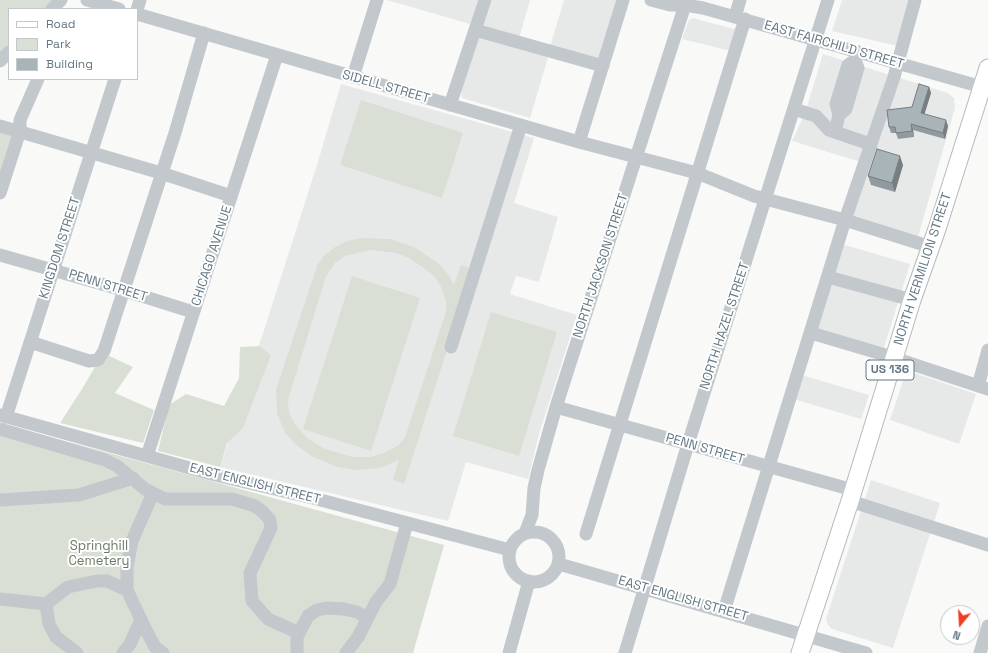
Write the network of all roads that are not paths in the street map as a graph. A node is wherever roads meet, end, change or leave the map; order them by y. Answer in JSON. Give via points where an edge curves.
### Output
{"nodes":[{"id":1,"x":60,"y":0,"type":"edge"},
{"id":2,"x":87,"y":0,"type":"edge"},
{"id":3,"x":377,"y":0,"type":"edge"},
{"id":4,"x":485,"y":0,"type":"edge"},
{"id":5,"x":623,"y":0,"type":"edge"},
{"id":6,"x":650,"y":0,"type":"edge"},
{"id":7,"x":740,"y":0,"type":"edge"},
{"id":8,"x":828,"y":0,"type":"edge"},
{"id":9,"x":916,"y":0,"type":"edge"},
{"id":10,"x":683,"y":2,"type":"edge"},
{"id":11,"x":53,"y":8,"type":"edge"},
{"id":12,"x":115,"y":8,"type":"edge"},
{"id":13,"x":138,"y":14,"type":"edge"},
{"id":14,"x":740,"y":18,"type":"junction"},
{"id":15,"x":475,"y":30,"type":"junction"},
{"id":16,"x":204,"y":33,"type":"junction"},
{"id":17,"x":816,"y":39,"type":"junction"},
{"id":18,"x":8,"y":53,"type":"edge"},
{"id":19,"x":276,"y":55,"type":"junction"},
{"id":20,"x":856,"y":56,"type":"junction"},
{"id":21,"x":0,"y":61,"type":"edge"},
{"id":22,"x":898,"y":63,"type":"junction"},
{"id":23,"x":603,"y":66,"type":"junction"},
{"id":24,"x":988,"y":68,"type":"edge"},
{"id":25,"x":352,"y":77,"type":"junction"},
{"id":26,"x":38,"y":80,"type":"edge"},
{"id":27,"x":115,"y":80,"type":"edge"},
{"id":28,"x":985,"y":88,"type":"edge"},
{"id":29,"x":450,"y":105,"type":"junction"},
{"id":30,"x":794,"y":109,"type":"junction"},
{"id":31,"x":521,"y":125,"type":"junction"},
{"id":32,"x":0,"y":126,"type":"edge"},
{"id":33,"x":20,"y":130,"type":"junction"},
{"id":34,"x":835,"y":132,"type":"junction"},
{"id":35,"x":579,"y":142,"type":"junction"},
{"id":36,"x":870,"y":144,"type":"junction"},
{"id":37,"x":91,"y":152,"type":"junction"},
{"id":38,"x":636,"y":158,"type":"junction"},
{"id":39,"x":161,"y":173,"type":"junction"},
{"id":40,"x":697,"y":173,"type":"junction"},
{"id":41,"x":0,"y":193,"type":"edge"},
{"id":42,"x":231,"y":196,"type":"junction"},
{"id":43,"x":766,"y":199,"type":"junction"},
{"id":44,"x":845,"y":220,"type":"junction"},
{"id":45,"x":930,"y":246,"type":"junction"},
{"id":46,"x":0,"y":255,"type":"edge"},
{"id":47,"x":53,"y":270,"type":"junction"},
{"id":48,"x":828,"y":277,"type":"junction"},
{"id":49,"x":123,"y":290,"type":"junction"},
{"id":50,"x":912,"y":300,"type":"junction"},
{"id":51,"x":193,"y":312,"type":"junction"},
{"id":52,"x":810,"y":333,"type":"junction"},
{"id":53,"x":30,"y":342,"type":"junction"},
{"id":54,"x":451,"y":347,"type":"dead end"},
{"id":55,"x":988,"y":350,"type":"edge"},
{"id":56,"x":893,"y":358,"type":"junction"},
{"id":57,"x":983,"y":387,"type":"edge"},
{"id":58,"x":556,"y":407,"type":"junction"},
{"id":59,"x":3,"y":416,"type":"edge"},
{"id":60,"x":620,"y":425,"type":"junction"},
{"id":61,"x":0,"y":429,"type":"edge"},
{"id":62,"x":688,"y":444,"type":"junction"},
{"id":63,"x":147,"y":456,"type":"junction"},
{"id":64,"x":769,"y":466,"type":"junction"},
{"id":65,"x":133,"y":478,"type":"junction"},
{"id":66,"x":152,"y":493,"type":"junction"},
{"id":67,"x":851,"y":496,"type":"junction"},
{"id":68,"x":0,"y":500,"type":"edge"},
{"id":69,"x":407,"y":523,"type":"junction"},
{"id":70,"x":525,"y":533,"type":"junction"},
{"id":71,"x":586,"y":534,"type":"dead end"},
{"id":72,"x":988,"y":545,"type":"edge"},
{"id":73,"x":510,"y":550,"type":"junction"},
{"id":74,"x":559,"y":564,"type":"junction"},
{"id":75,"x":528,"y":581,"type":"junction"},
{"id":76,"x":646,"y":588,"type":"junction"},
{"id":77,"x":127,"y":590,"type":"junction"},
{"id":78,"x":0,"y":599,"type":"edge"},
{"id":79,"x":46,"y":604,"type":"junction"},
{"id":80,"x":724,"y":611,"type":"junction"},
{"id":81,"x":367,"y":618,"type":"junction"},
{"id":82,"x":141,"y":620,"type":"junction"},
{"id":83,"x":988,"y":626,"type":"edge"},
{"id":84,"x":299,"y":632,"type":"junction"},
{"id":85,"x":806,"y":635,"type":"junction"},
{"id":86,"x":77,"y":653,"type":"edge"},
{"id":87,"x":123,"y":653,"type":"edge"},
{"id":88,"x":163,"y":653,"type":"edge"},
{"id":89,"x":297,"y":653,"type":"edge"},
{"id":90,"x":346,"y":653,"type":"edge"},
{"id":91,"x":509,"y":653,"type":"edge"},
{"id":92,"x":625,"y":653,"type":"edge"},
{"id":93,"x":800,"y":653,"type":"edge"},
{"id":94,"x":866,"y":653,"type":"edge"},
{"id":95,"x":980,"y":653,"type":"edge"}],
"edges":[{"from":1,"to":11,"type":"street"},
{"from":2,"to":12,"type":"street"},
{"from":3,"to":25,"type":"street"},
{"from":4,"to":15,"type":"street"},
{"from":5,"to":23,"type":"street"},
{"from":6,"to":10,"type":"street","name":"EAST FAIRCHILD STREET","via":[[670,5]]},
{"from":7,"to":14,"type":"street"},
{"from":8,"to":17,"type":"street","name":"NORTH HAZEL STREET"},
{"from":9,"to":22,"type":"street"},
{"from":10,"to":14,"type":"street","name":"EAST FAIRCHILD STREET"},
{"from":10,"to":38,"type":"street","name":"NORTH JACKSON STREET"},
{"from":13,"to":16,"type":"street","name":"SIDELL STREET"},
{"from":14,"to":17,"type":"street","name":"EAST FAIRCHILD STREET"},
{"from":14,"to":40,"type":"street"},
{"from":15,"to":23,"type":"street"},
{"from":15,"to":29,"type":"street"},
{"from":16,"to":19,"type":"street","name":"SIDELL STREET"},
{"from":16,"to":39,"type":"street"},
{"from":17,"to":20,"type":"street","name":"EAST FAIRCHILD STREET"},
{"from":17,"to":30,"type":"street","name":"NORTH HAZEL STREET"},
{"from":18,"to":21,"type":"street"},
{"from":19,"to":25,"type":"street","name":"SIDELL STREET"},
{"from":19,"to":42,"type":"street","name":"CHICAGO AVENUE"},
{"from":20,"to":22,"type":"street","name":"EAST FAIRCHILD STREET"},
{"from":20,"to":34,"type":"street","via":[[858,68],[846,109],[839,115]]},
{"from":22,"to":28,"type":"street","name":"EAST FAIRCHILD STREET"},
{"from":22,"to":36,"type":"street"},
{"from":23,"to":35,"type":"street"},
{"from":24,"to":28,"type":"main road","name":"NORTH VERMILION STREET"},
{"from":25,"to":29,"type":"street","name":"SIDELL STREET"},
{"from":26,"to":33,"type":"street","via":[[20,120]]},
{"from":27,"to":37,"type":"street","name":"KINGDOM STREET"},
{"from":28,"to":45,"type":"main road","name":"NORTH VERMILION STREET","number":"US 136"},
{"from":29,"to":31,"type":"street","name":"SIDELL STREET"},
{"from":30,"to":34,"type":"street","via":[[816,116],[829,130]]},
{"from":30,"to":43,"type":"street","name":"NORTH HAZEL STREET"},
{"from":31,"to":35,"type":"street","name":"SIDELL STREET"},
{"from":31,"to":54,"type":"street"},
{"from":32,"to":33,"type":"street"},
{"from":33,"to":37,"type":"street"},
{"from":33,"to":41,"type":"street"},
{"from":34,"to":36,"type":"street"},
{"from":35,"to":38,"type":"street","name":"SIDELL STREET"},
{"from":36,"to":44,"type":"street"},
{"from":37,"to":39,"type":"street"},
{"from":37,"to":47,"type":"street","name":"KINGDOM STREET"},
{"from":38,"to":40,"type":"street","name":"SIDELL STREET"},
{"from":38,"to":58,"type":"street","name":"NORTH JACKSON STREET"},
{"from":39,"to":42,"type":"street"},
{"from":39,"to":49,"type":"street"},
{"from":40,"to":43,"type":"street","name":"SIDELL STREET"},
{"from":40,"to":60,"type":"street"},
{"from":42,"to":51,"type":"street","name":"CHICAGO AVENUE"},
{"from":43,"to":44,"type":"street","name":"SIDELL STREET"},
{"from":43,"to":62,"type":"street","name":"NORTH HAZEL STREET"},
{"from":44,"to":45,"type":"street","name":"SIDELL STREET"},
{"from":44,"to":48,"type":"street"},
{"from":45,"to":50,"type":"main road","name":"NORTH VERMILION STREET","number":"US 136"},
{"from":46,"to":47,"type":"street","name":"PENN STREET"},
{"from":47,"to":49,"type":"street","name":"PENN STREET"},
{"from":47,"to":53,"type":"street","name":"KINGDOM STREET"},
{"from":48,"to":50,"type":"street"},
{"from":48,"to":52,"type":"street"},
{"from":49,"to":51,"type":"street","name":"PENN STREET"},
{"from":49,"to":53,"type":"street","via":[[104,351],[98,360],[89,361]]},
{"from":50,"to":56,"type":"main road","name":"NORTH VERMILION STREET","number":"US 136"},
{"from":51,"to":63,"type":"street","name":"CHICAGO AVENUE"},
{"from":52,"to":56,"type":"street"},
{"from":52,"to":64,"type":"street"},
{"from":53,"to":59,"type":"street","name":"KINGDOM STREET"},
{"from":55,"to":57,"type":"street"},
{"from":56,"to":57,"type":"street"},
{"from":56,"to":67,"type":"main road","name":"NORTH VERMILION STREET","number":"US 136"},
{"from":58,"to":60,"type":"street","name":"PENN STREET"},
{"from":58,"to":70,"type":"street","name":"NORTH JACKSON STREET","via":[[538,470],[532,515]]},
{"from":59,"to":63,"type":"street","name":"EAST ENGLISH STREET"},
{"from":60,"to":62,"type":"street","name":"PENN STREET"},
{"from":60,"to":71,"type":"street"},
{"from":61,"to":65,"type":"street","via":[[97,457],[117,466]]},
{"from":62,"to":64,"type":"street","name":"PENN STREET"},
{"from":62,"to":76,"type":"street","name":"NORTH HAZEL STREET"},
{"from":63,"to":69,"type":"street","name":"EAST ENGLISH STREET"},
{"from":64,"to":67,"type":"street","name":"PENN STREET"},
{"from":64,"to":80,"type":"street"},
{"from":65,"to":66,"type":"street"},
{"from":65,"to":68,"type":"street","via":[[79,495]]},
{"from":66,"to":77,"type":"street","via":[[132,541],[127,567]]},
{"from":66,"to":84,"type":"street","via":[[165,498],[232,498],[255,506],[263,512],[270,520],[271,528],[250,573],[252,601],[268,619]]},
{"from":67,"to":72,"type":"street","name":"PENN STREET"},
{"from":67,"to":85,"type":"main road","name":"NORTH VERMILION STREET","number":"US 136"},
{"from":69,"to":73,"type":"street","name":"EAST ENGLISH STREET"},
{"from":69,"to":81,"type":"street","via":[[390,584]]},
{"from":70,"to":73,"type":"street","via":[[514,542]]},
{"from":70,"to":74,"type":"street","via":[[547,535],[554,542],[560,556]]},
{"from":73,"to":75,"type":"street","via":[[513,570],[519,577]]},
{"from":74,"to":75,"type":"street","via":[[556,572],[548,578],[538,582]]},
{"from":74,"to":76,"type":"street","name":"EAST ENGLISH STREET"},
{"from":75,"to":91,"type":"street"},
{"from":76,"to":80,"type":"street","name":"EAST ENGLISH STREET"},
{"from":76,"to":92,"type":"street","name":"NORTH HAZEL STREET"},
{"from":77,"to":79,"type":"street","via":[[107,581],[84,582],[68,587]]},
{"from":77,"to":82,"type":"street"},
{"from":78,"to":79,"type":"street"},
{"from":79,"to":86,"type":"street","via":[[49,624],[56,637]]},
{"from":80,"to":85,"type":"street","name":"EAST ENGLISH STREET"},
{"from":81,"to":84,"type":"street","via":[[344,609],[317,610],[308,616]]},
{"from":81,"to":90,"type":"street","via":[[358,637]]},
{"from":82,"to":87,"type":"street"},
{"from":82,"to":88,"type":"street","via":[[155,647]]},
{"from":83,"to":95,"type":"street"},
{"from":84,"to":89,"type":"street"},
{"from":85,"to":93,"type":"main road","name":"NORTH VERMILION STREET","number":"US 136"},
{"from":85,"to":94,"type":"street","name":"EAST ENGLISH STREET"}]}
